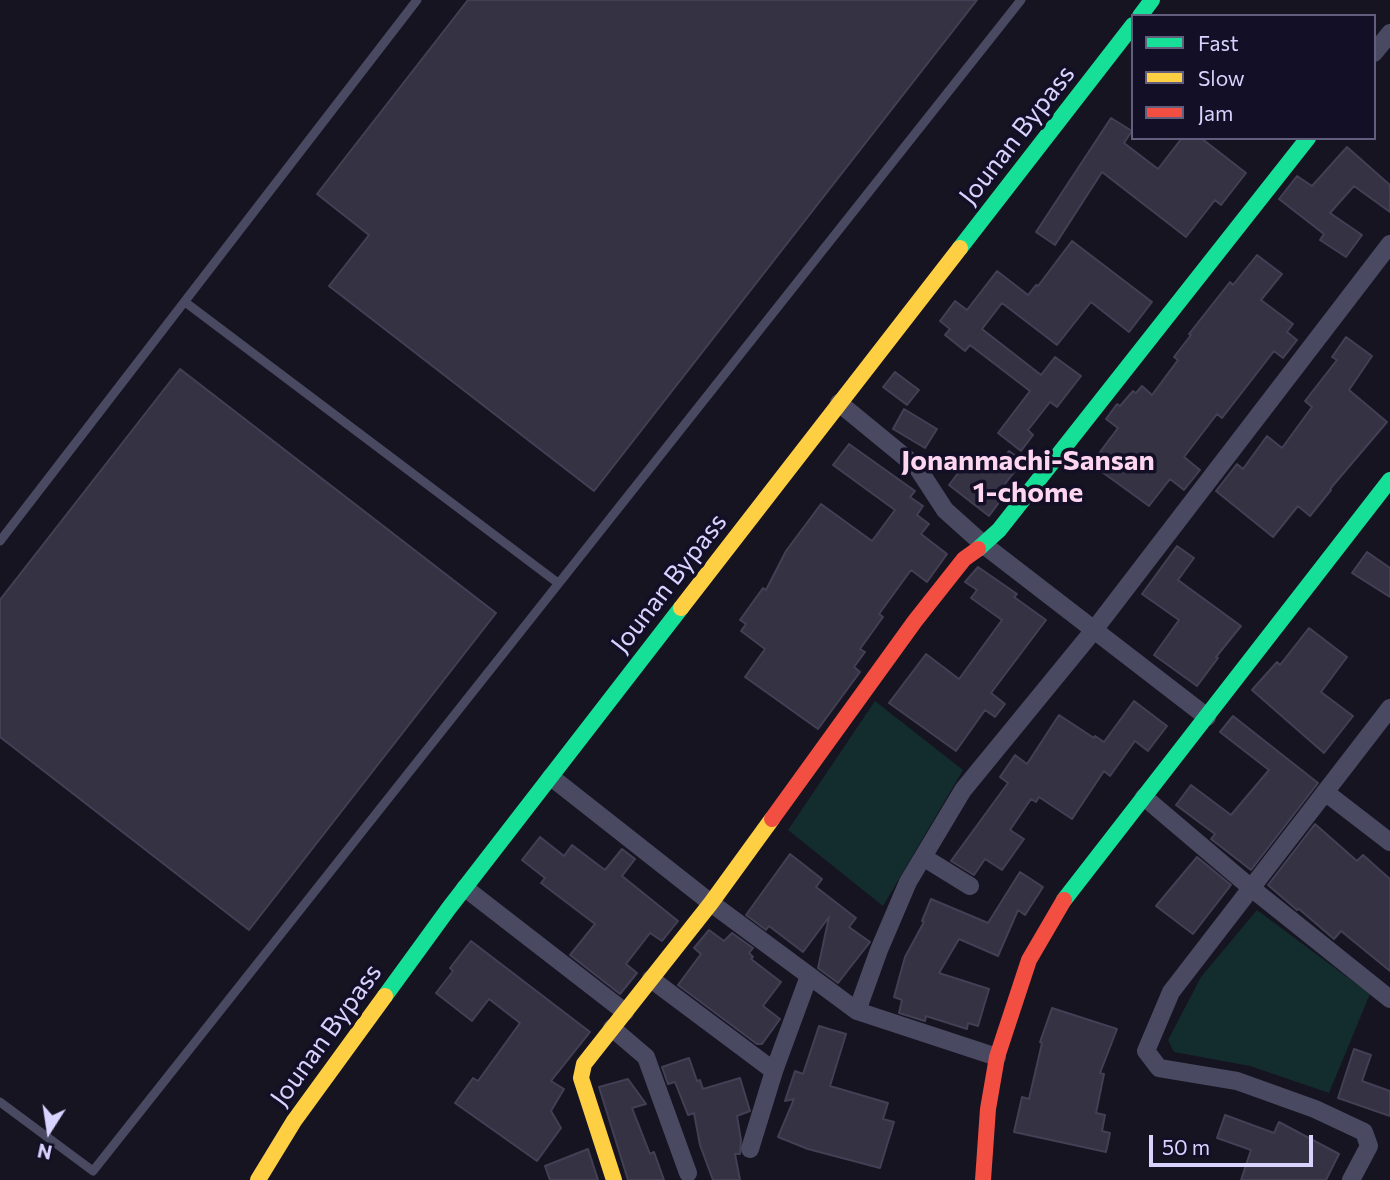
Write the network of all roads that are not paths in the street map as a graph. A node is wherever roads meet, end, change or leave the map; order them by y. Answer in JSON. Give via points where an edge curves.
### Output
{"nodes":[{"id":1,"x":417,"y":0,"type":"edge"},
{"id":2,"x":1021,"y":0,"type":"edge"},
{"id":3,"x":1131,"y":28,"type":"edge"},
{"id":4,"x":1390,"y":33,"type":"edge"},
{"id":5,"x":1376,"y":51,"type":"edge"},
{"id":6,"x":1306,"y":140,"type":"edge"},
{"id":7,"x":1390,"y":244,"type":"edge"},
{"id":8,"x":185,"y":302,"type":"junction"},
{"id":9,"x":839,"y":403,"type":"junction"},
{"id":10,"x":1387,"y":491,"type":"edge"},
{"id":11,"x":0,"y":541,"type":"edge"},
{"id":12,"x":984,"y":545,"type":"junction"},
{"id":13,"x":558,"y":583,"type":"junction"},
{"id":14,"x":1094,"y":630,"type":"junction"},
{"id":15,"x":1390,"y":708,"type":"edge"},
{"id":16,"x":1207,"y":717,"type":"junction"},
{"id":17,"x":551,"y":777,"type":"junction"},
{"id":18,"x":1325,"y":792,"type":"junction"},
{"id":19,"x":1144,"y":797,"type":"junction"},
{"id":20,"x":1390,"y":842,"type":"edge"},
{"id":21,"x":923,"y":857,"type":"junction"},
{"id":22,"x":970,"y":886,"type":"dead end"},
{"id":23,"x":1250,"y":887,"type":"junction"},
{"id":24,"x":465,"y":888,"type":"junction"},
{"id":25,"x":710,"y":903,"type":"junction"},
{"id":26,"x":809,"y":976,"type":"junction"},
{"id":27,"x":651,"y":979,"type":"junction"},
{"id":28,"x":1390,"y":999,"type":"edge"},
{"id":29,"x":625,"y":1012,"type":"junction"},
{"id":30,"x":857,"y":1012,"type":"junction"},
{"id":31,"x":612,"y":1028,"type":"junction"},
{"id":32,"x":997,"y":1057,"type":"junction"},
{"id":33,"x":774,"y":1071,"type":"junction"},
{"id":34,"x":0,"y":1102,"type":"edge"},
{"id":35,"x":750,"y":1149,"type":"dead end"},
{"id":36,"x":688,"y":1173,"type":"dead end"},
{"id":37,"x":258,"y":1180,"type":"edge"},
{"id":38,"x":614,"y":1180,"type":"edge"},
{"id":39,"x":983,"y":1180,"type":"edge"},
{"id":40,"x":1351,"y":1180,"type":"edge"}],
"edges":[{"from":1,"to":8,"type":"lane"},
{"from":2,"to":13,"type":"lane"},
{"from":3,"to":9,"type":"main road","name":"Jounan Bypass"},
{"from":4,"to":5,"type":"street"},
{"from":6,"to":12,"type":"main road"},
{"from":7,"to":14,"type":"street"},
{"from":8,"to":11,"type":"lane"},
{"from":8,"to":13,"type":"lane"},
{"from":9,"to":12,"type":"street","via":[[917,467],[945,510]]},
{"from":9,"to":17,"type":"main road","name":"Jounan Bypass"},
{"from":10,"to":16,"type":"main road"},
{"from":12,"to":14,"type":"street"},
{"from":12,"to":25,"type":"main road","via":[[964,559],[915,621]]},
{"from":13,"to":34,"type":"lane","via":[[93,1171]]},
{"from":14,"to":16,"type":"street"},
{"from":14,"to":21,"type":"street","via":[[963,790]]},
{"from":15,"to":18,"type":"street"},
{"from":16,"to":19,"type":"main road"},
{"from":17,"to":24,"type":"main road","name":"Jounan Bypass"},
{"from":17,"to":25,"type":"street"},
{"from":18,"to":20,"type":"street"},
{"from":18,"to":23,"type":"street"},
{"from":19,"to":23,"type":"street"},
{"from":19,"to":32,"type":"main road","via":[[1067,894],[1029,960]]},
{"from":21,"to":22,"type":"street"},
{"from":21,"to":30,"type":"street","via":[[908,882]]},
{"from":23,"to":28,"type":"street"},
{"from":23,"to":40,"type":"street","via":[[1171,992],[1146,1051],[1160,1068],[1237,1081],[1364,1132],[1369,1146]]},
{"from":24,"to":29,"type":"street"},
{"from":24,"to":37,"type":"main road","name":"Jounan Bypass","via":[[294,1121]]},
{"from":25,"to":26,"type":"street"},
{"from":25,"to":27,"type":"main road"},
{"from":26,"to":30,"type":"street"},
{"from":26,"to":33,"type":"street"},
{"from":27,"to":29,"type":"main road"},
{"from":27,"to":33,"type":"street"},
{"from":29,"to":31,"type":"main road"},
{"from":30,"to":32,"type":"street"},
{"from":31,"to":36,"type":"street","via":[[646,1057]]},
{"from":31,"to":38,"type":"main road","via":[[584,1064],[581,1078]]},
{"from":32,"to":39,"type":"main road"},
{"from":33,"to":35,"type":"street"}]}
